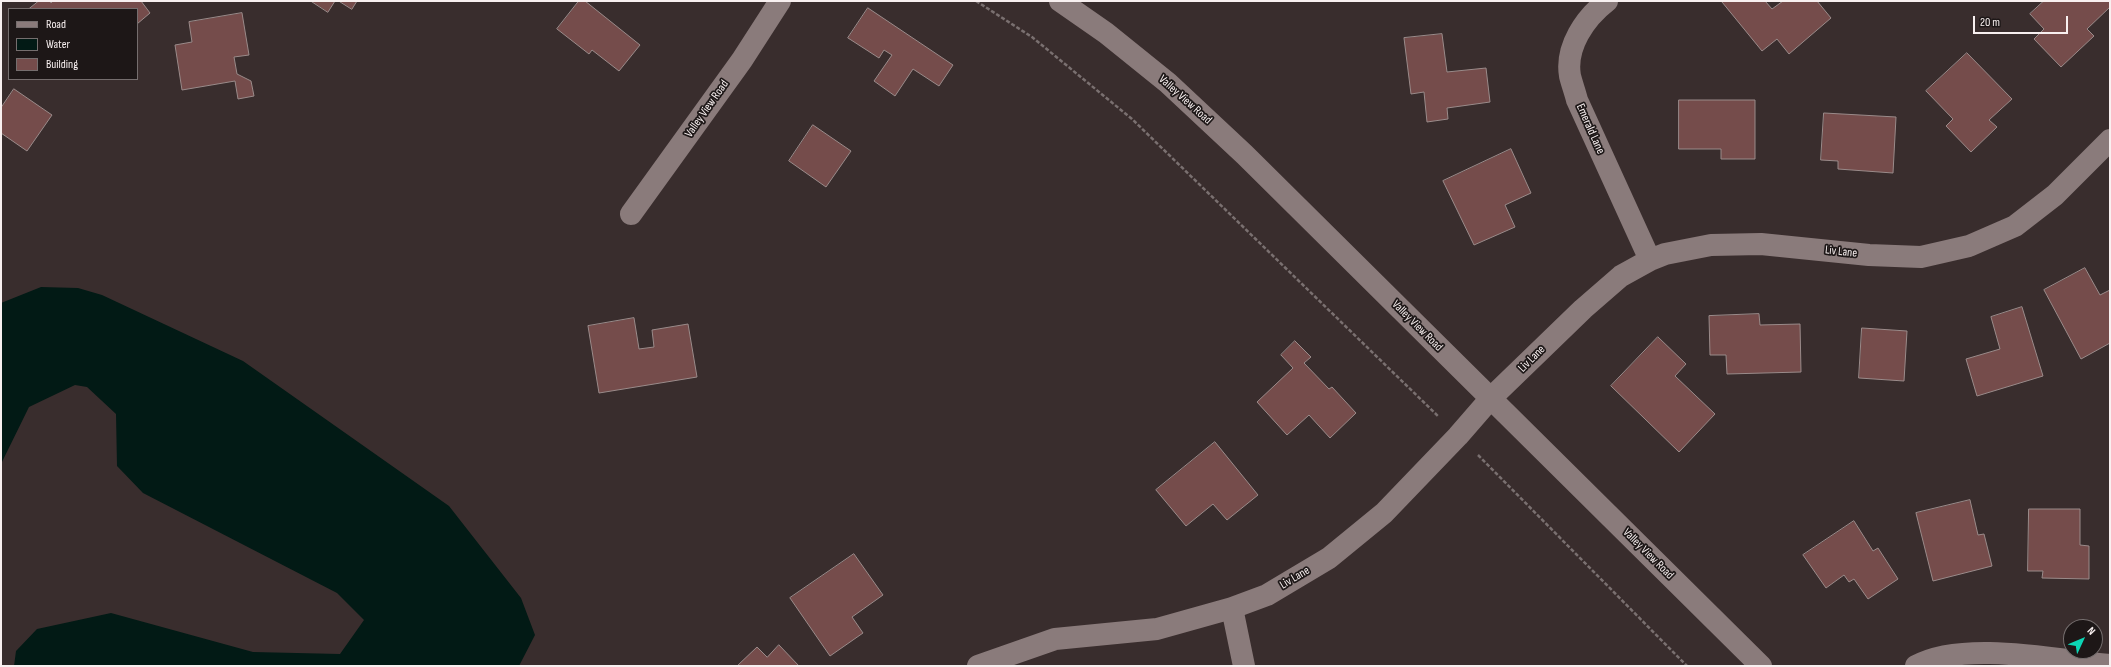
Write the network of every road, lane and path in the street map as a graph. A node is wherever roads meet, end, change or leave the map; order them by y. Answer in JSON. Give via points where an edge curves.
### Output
{"nodes":[{"id":1,"x":780,"y":1,"type":"edge"},
{"id":2,"x":976,"y":1,"type":"edge"},
{"id":3,"x":1060,"y":1,"type":"edge"},
{"id":4,"x":1607,"y":1,"type":"edge"},
{"id":5,"x":2110,"y":140,"type":"edge"},
{"id":6,"x":631,"y":214,"type":"dead end"},
{"id":7,"x":1650,"y":260,"type":"junction"},
{"id":8,"x":1491,"y":398,"type":"junction"},
{"id":9,"x":1458,"y":436,"type":"junction"},
{"id":10,"x":1232,"y":608,"type":"junction"},
{"id":11,"x":2110,"y":665,"type":"edge"},
{"id":12,"x":978,"y":666,"type":"edge"},
{"id":13,"x":1244,"y":666,"type":"edge"},
{"id":14,"x":1687,"y":666,"type":"edge"},
{"id":15,"x":1761,"y":666,"type":"edge"},
{"id":16,"x":1916,"y":666,"type":"edge"}],
"edges":[{"from":1,"to":6,"type":"street","name":"Valley View Road","via":[[742,60]]},
{"from":2,"to":9,"type":"path","via":[[1032,37],[1132,119]]},
{"from":3,"to":8,"type":"street","name":"Valley View Road","via":[[1168,83],[1245,155]]},
{"from":4,"to":7,"type":"street","name":"Emerald Lane","via":[[1582,27],[1571,50],[1570,75],[1577,100]]},
{"from":5,"to":7,"type":"street","name":"Liv Lane","via":[[2054,195],[2015,226],[1969,246],[1921,257],[1869,255],[1761,244],[1711,245],[1664,254]]},
{"from":7,"to":8,"type":"street","name":"Liv Lane","via":[[1621,276]]},
{"from":8,"to":9,"type":"street","name":"Liv Lane"},
{"from":8,"to":15,"type":"street","name":"Valley View Road"},
{"from":9,"to":10,"type":"street","name":"Liv Lane","via":[[1384,513],[1329,558],[1267,595]]},
{"from":9,"to":14,"type":"path"},
{"from":10,"to":12,"type":"street","name":"Liv Lane","via":[[1157,629],[1056,639]]},
{"from":10,"to":13,"type":"street"},
{"from":11,"to":16,"type":"street","via":[[1996,653],[1963,653],[1927,660]]}]}
